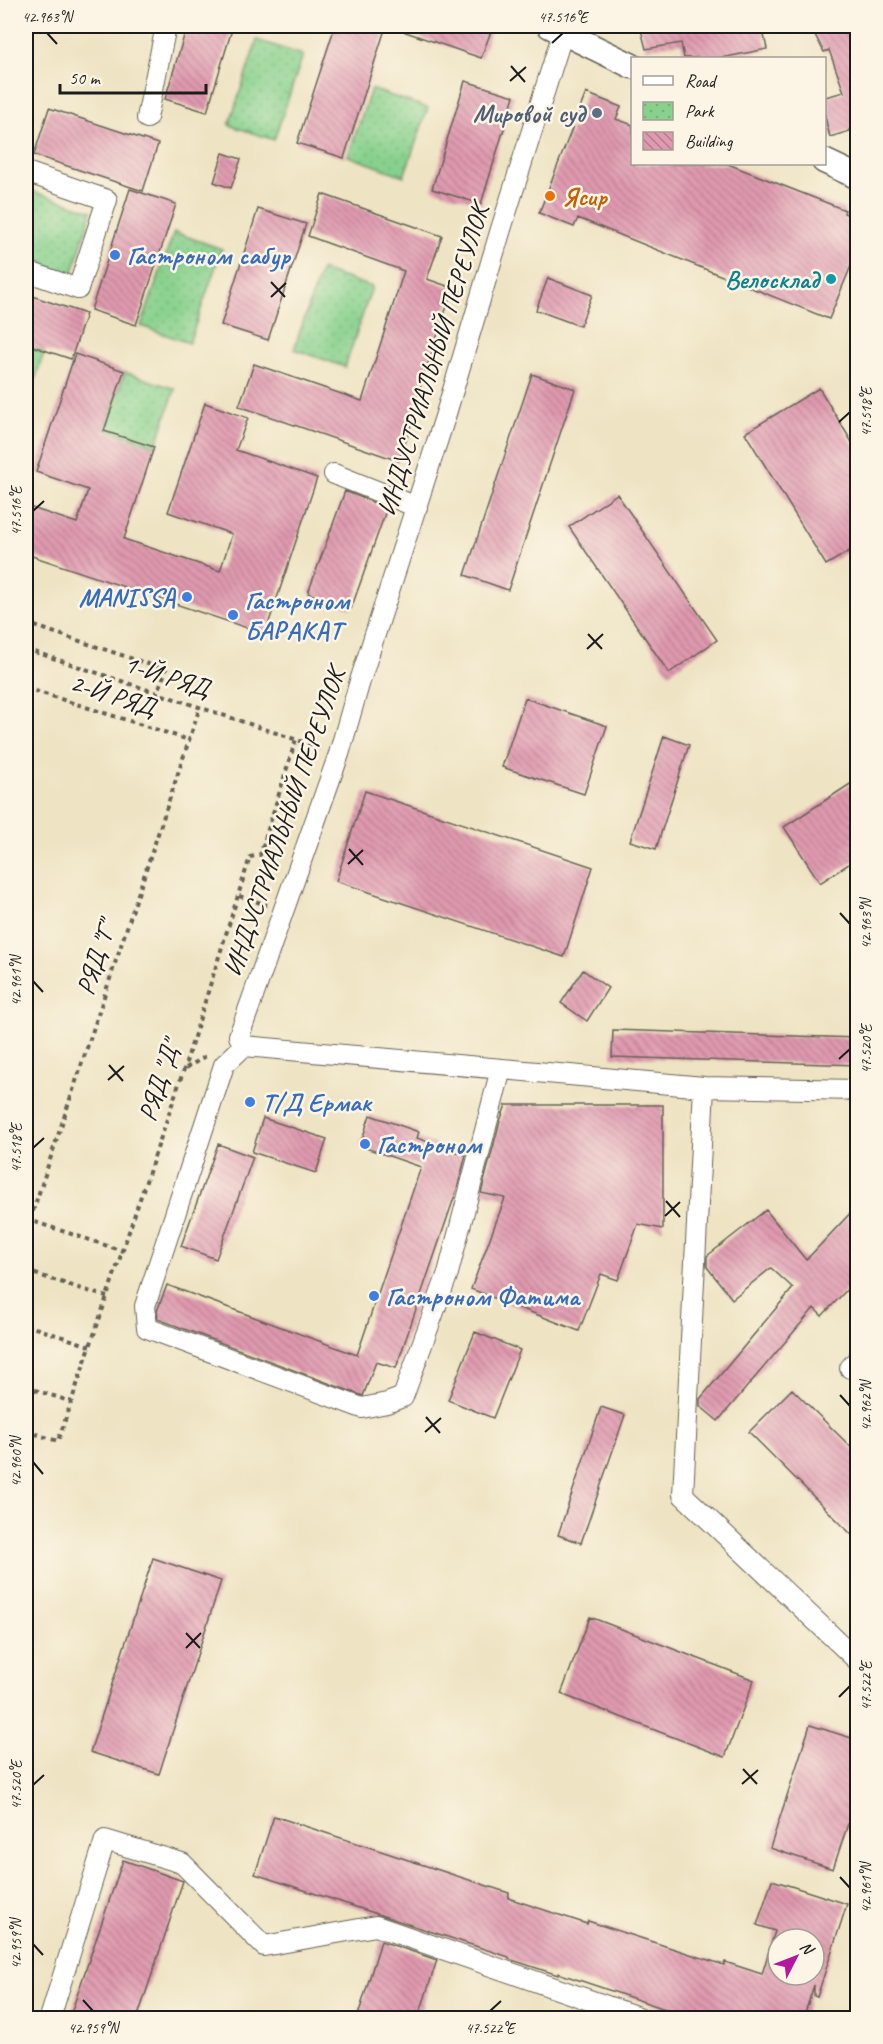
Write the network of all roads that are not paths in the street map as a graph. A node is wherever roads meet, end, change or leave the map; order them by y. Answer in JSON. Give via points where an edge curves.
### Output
{"nodes":[{"id":1,"x":166,"y":26,"type":"edge"},
{"id":2,"x":561,"y":27,"type":"edge"},
{"id":3,"x":631,"y":58,"type":"edge"},
{"id":4,"x":631,"y":65,"type":"edge"},
{"id":5,"x":147,"y":118,"type":"dead end"},
{"id":6,"x":826,"y":154,"type":"edge"},
{"id":7,"x":826,"y":161,"type":"edge"},
{"id":8,"x":858,"y":170,"type":"edge"},
{"id":9,"x":26,"y":172,"type":"edge"},
{"id":10,"x":858,"y":177,"type":"edge"},
{"id":11,"x":26,"y":271,"type":"edge"},
{"id":12,"x":334,"y":474,"type":"dead end"},
{"id":13,"x":417,"y":507,"type":"junction"},
{"id":14,"x":244,"y":1046,"type":"junction"},
{"id":15,"x":501,"y":1069,"type":"junction"},
{"id":16,"x":704,"y":1087,"type":"junction"},
{"id":17,"x":858,"y":1090,"type":"edge"},
{"id":18,"x":858,"y":1661,"type":"edge"},
{"id":19,"x":50,"y":2019,"type":"edge"},
{"id":20,"x":641,"y":2019,"type":"edge"}],
"edges":[{"from":1,"to":5,"type":"street"},
{"from":2,"to":3,"type":"main road"},
{"from":2,"to":4,"type":"main road"},
{"from":2,"to":13,"type":"street","name":"ИНДУСТРИАЛЬНЫЙ ПЕРЕУЛОК"},
{"from":6,"to":8,"type":"main road"},
{"from":7,"to":10,"type":"main road"},
{"from":9,"to":11,"type":"street","via":[[107,200],[78,289]]},
{"from":12,"to":13,"type":"street"},
{"from":13,"to":14,"type":"street","name":"ИНДУСТРИАЛЬНЫЙ ПЕРЕУЛОК","via":[[339,754],[239,1036]]},
{"from":14,"to":15,"type":"street"},
{"from":14,"to":15,"type":"street","via":[[224,1065],[145,1306],[147,1328],[362,1408],[403,1397],[448,1273]]},
{"from":15,"to":16,"type":"street"},
{"from":16,"to":17,"type":"street"},
{"from":16,"to":18,"type":"street","via":[[683,1495]]},
{"from":19,"to":20,"type":"street","via":[[105,1840],[182,1863],[264,1946],[376,1926]]}]}
